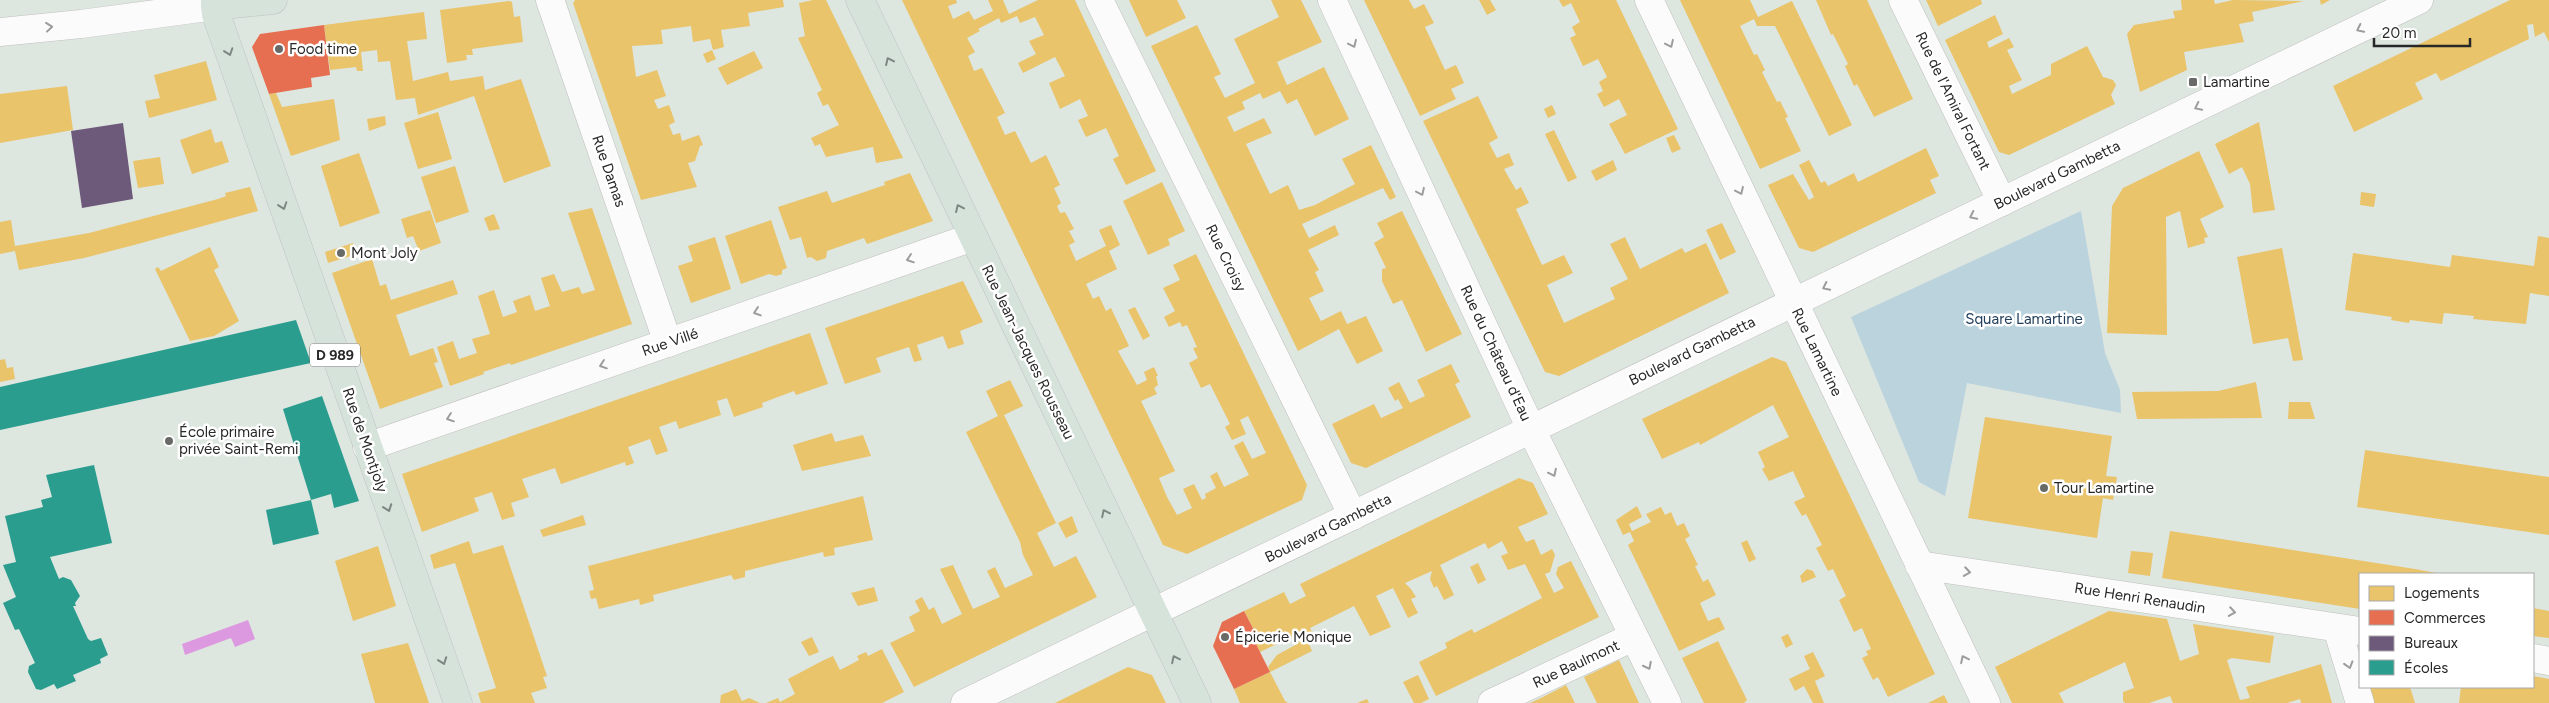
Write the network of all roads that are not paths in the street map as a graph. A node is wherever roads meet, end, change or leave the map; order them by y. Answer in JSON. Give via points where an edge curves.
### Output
{"nodes":[{"id":1,"x":273,"y":0,"type":"edge"},
{"id":2,"x":550,"y":0,"type":"edge"},
{"id":3,"x":860,"y":0,"type":"edge"},
{"id":4,"x":1099,"y":0,"type":"edge"},
{"id":5,"x":1332,"y":0,"type":"edge"},
{"id":6,"x":1649,"y":0,"type":"edge"},
{"id":7,"x":1903,"y":0,"type":"edge"},
{"id":8,"x":2419,"y":0,"type":"edge"},
{"id":9,"x":217,"y":2,"type":"edge"},
{"id":10,"x":0,"y":32,"type":"edge"},
{"id":11,"x":2002,"y":202,"type":"junction"},
{"id":12,"x":973,"y":237,"type":"junction"},
{"id":13,"x":1793,"y":303,"type":"junction"},
{"id":14,"x":668,"y":342,"type":"junction"},
{"id":15,"x":1531,"y":429,"type":"junction"},
{"id":16,"x":368,"y":447,"type":"junction"},
{"id":17,"x":1353,"y":516,"type":"junction"},
{"id":18,"x":1919,"y":565,"type":"junction"},
{"id":19,"x":1153,"y":612,"type":"junction"},
{"id":20,"x":2349,"y":630,"type":"edge"},
{"id":21,"x":1633,"y":637,"type":"junction"},
{"id":22,"x":2534,"y":658,"type":"edge"},
{"id":23,"x":2549,"y":661,"type":"edge"},
{"id":24,"x":458,"y":703,"type":"edge"},
{"id":25,"x":965,"y":703,"type":"edge"},
{"id":26,"x":1197,"y":703,"type":"edge"},
{"id":27,"x":1492,"y":703,"type":"edge"},
{"id":28,"x":1667,"y":703,"type":"edge"},
{"id":29,"x":1986,"y":703,"type":"edge"},
{"id":30,"x":2360,"y":703,"type":"edge"}],
"edges":[{"from":1,"to":9,"type":"main road"},
{"from":2,"to":14,"type":"street","name":"Rue Damas"},
{"from":12,"to":3,"type":"main road","name":"Rue Jean-Jacques Rousseau","one_way":true},
{"from":4,"to":17,"type":"street","name":"Rue Croisy"},
{"from":5,"to":15,"type":"street","name":"Rue du Château d'Eau","one_way":true},
{"from":6,"to":13,"type":"street","name":"Rue Lamartine","one_way":true},
{"from":7,"to":11,"type":"street","name":"Rue de l'Amiral Fortant"},
{"from":8,"to":11,"type":"street","name":"Boulevard Gambetta","one_way":true},
{"from":10,"to":9,"type":"street","one_way":true,"via":[[81,24]]},
{"from":9,"to":16,"type":"main road","name":"Rue de Montjoly","number":"D 989","one_way":true,"via":[[216,14]]},
{"from":11,"to":13,"type":"street","name":"Boulevard Gambetta","one_way":true},
{"from":12,"to":14,"type":"street","name":"Rue Villé","one_way":true},
{"from":19,"to":12,"type":"main road","name":"Rue Jean-Jacques Rousseau","one_way":true},
{"from":13,"to":15,"type":"street","name":"Boulevard Gambetta"},
{"from":13,"to":18,"type":"street","name":"Rue Lamartine"},
{"from":14,"to":16,"type":"street","name":"Rue Villé","one_way":true},
{"from":15,"to":17,"type":"street","name":"Boulevard Gambetta"},
{"from":15,"to":21,"type":"street","name":"Rue du Château d'Eau","one_way":true},
{"from":16,"to":24,"type":"main road","name":"Rue de Montjoly","number":"D 989","one_way":true},
{"from":17,"to":19,"type":"street","name":"Boulevard Gambetta"},
{"from":18,"to":20,"type":"street","name":"Rue Henri Renaudin","one_way":true},
{"from":29,"to":18,"type":"street","name":"Rue Lamartine","one_way":true},
{"from":19,"to":25,"type":"street","name":"Boulevard Gambetta"},
{"from":26,"to":19,"type":"main road","name":"Rue Jean-Jacques Rousseau","one_way":true},
{"from":20,"to":30,"type":"street","one_way":true},
{"from":21,"to":27,"type":"street","name":"Rue Baulmont"},
{"from":21,"to":28,"type":"street","name":"Rue du Château d'Eau","one_way":true},
{"from":22,"to":23,"type":"street"}]}
